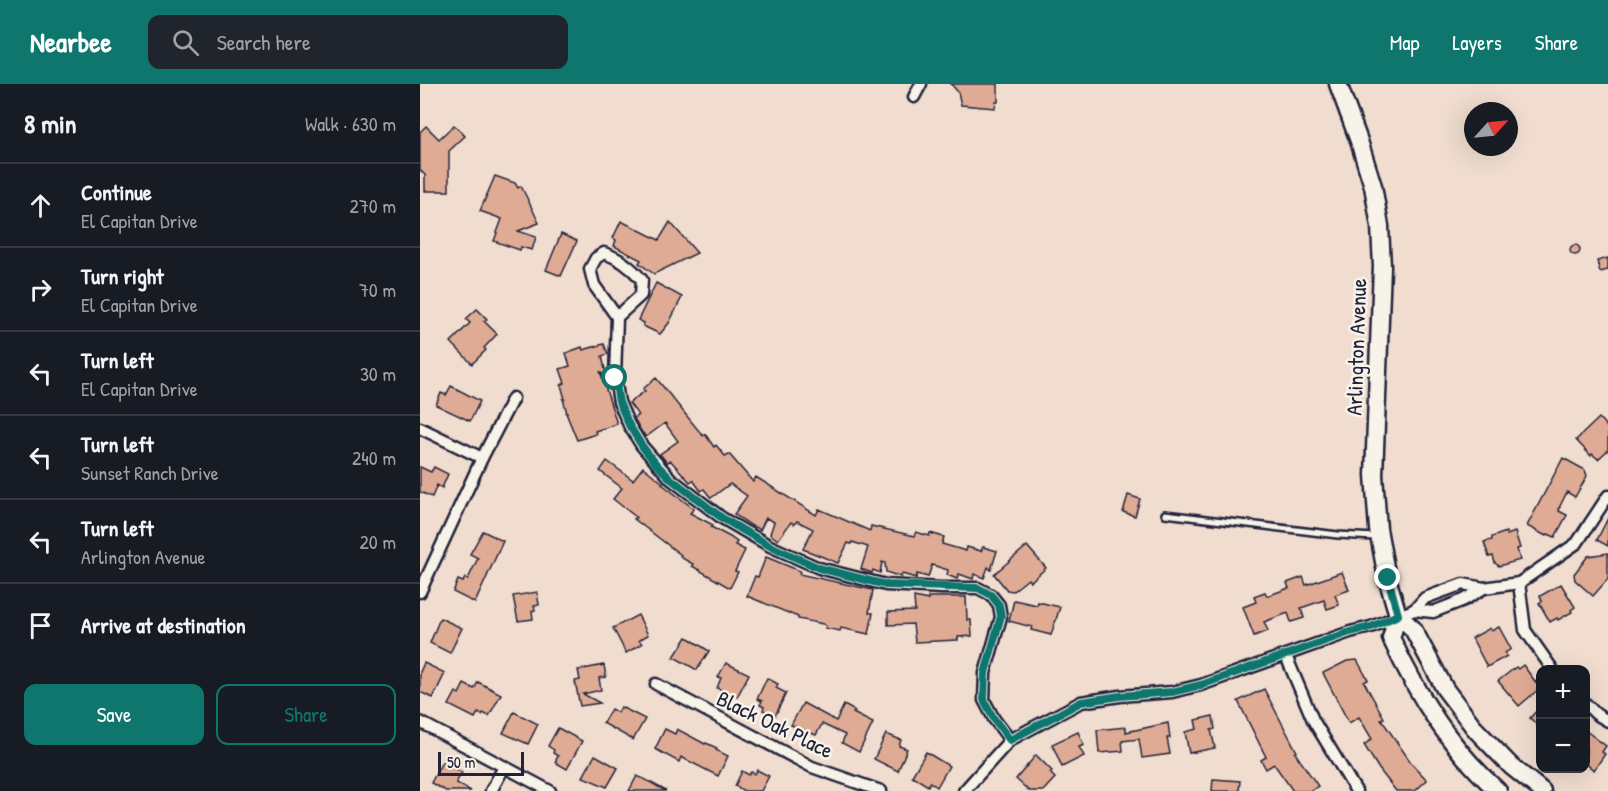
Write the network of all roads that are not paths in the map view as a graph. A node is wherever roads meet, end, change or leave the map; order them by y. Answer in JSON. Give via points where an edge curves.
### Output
{"nodes":[{"id":1,"x":921,"y":84,"type":"edge"},
{"id":2,"x":1338,"y":84,"type":"edge"},
{"id":3,"x":914,"y":97,"type":"dead end"},
{"id":4,"x":617,"y":317,"type":"junction"},
{"id":5,"x":513,"y":398,"type":"dead end"},
{"id":6,"x":420,"y":428,"type":"edge"},
{"id":7,"x":482,"y":458,"type":"junction"},
{"id":8,"x":1608,"y":496,"type":"edge"},
{"id":9,"x":1166,"y":514,"type":"dead end"},
{"id":10,"x":1379,"y":537,"type":"junction"},
{"id":11,"x":1520,"y":583,"type":"junction"},
{"id":12,"x":1484,"y":588,"type":"junction"},
{"id":13,"x":420,"y":592,"type":"edge"},
{"id":14,"x":1406,"y":613,"type":"junction"},
{"id":15,"x":1286,"y":656,"type":"junction"},
{"id":16,"x":1550,"y":665,"type":"edge"},
{"id":17,"x":656,"y":684,"type":"dead end"},
{"id":18,"x":1590,"y":708,"type":"edge"},
{"id":19,"x":1608,"y":721,"type":"edge"},
{"id":20,"x":420,"y":722,"type":"edge"},
{"id":21,"x":1010,"y":740,"type":"junction"},
{"id":22,"x":504,"y":767,"type":"junction"},
{"id":23,"x":491,"y":791,"type":"edge"},
{"id":24,"x":550,"y":791,"type":"edge"},
{"id":25,"x":881,"y":791,"type":"edge"},
{"id":26,"x":964,"y":791,"type":"edge"},
{"id":27,"x":1356,"y":791,"type":"edge"},
{"id":28,"x":1498,"y":791,"type":"edge"},
{"id":29,"x":1542,"y":791,"type":"edge"}],
"edges":[{"from":1,"to":3,"type":"street"},
{"from":2,"to":10,"type":"main road","name":"Arlington Avenue","via":[[1373,186],[1380,226],[1374,475]]},
{"from":4,"to":4,"type":"street","via":[[594,285],[590,269],[596,258],[604,254],[622,262],[642,280],[641,296]]},
{"from":4,"to":21,"type":"street","via":[[615,378],[619,402],[629,425],[656,464],[713,511],[770,546],[819,568],[886,585],[978,588],[991,595],[1001,616],[985,673],[984,700]]},
{"from":5,"to":7,"type":"street"},
{"from":6,"to":7,"type":"street"},
{"from":7,"to":13,"type":"street"},
{"from":8,"to":11,"type":"street","via":[[1577,543]]},
{"from":9,"to":10,"type":"lane"},
{"from":10,"to":14,"type":"main road","name":"Arlington Avenue","via":[[1388,578]]},
{"from":11,"to":12,"type":"street"},
{"from":11,"to":16,"type":"street","via":[[1526,630]]},
{"from":12,"to":14,"type":"street","via":[[1433,612]]},
{"from":12,"to":14,"type":"street","via":[[1460,585],[1425,597]]},
{"from":14,"to":15,"type":"street"},
{"from":14,"to":28,"type":"main road","name":"Arlington Avenue","via":[[1391,638],[1419,694],[1454,745]]},
{"from":14,"to":29,"type":"main road","name":"Arlington Avenue","via":[[1445,689],[1476,730]]},
{"from":15,"to":21,"type":"street","via":[[1172,692],[1081,702]]},
{"from":15,"to":27,"type":"street","via":[[1313,720]]},
{"from":17,"to":25,"type":"street","name":"Black Oak Place","via":[[812,767]]},
{"from":18,"to":19,"type":"street"},
{"from":20,"to":22,"type":"street"},
{"from":21,"to":26,"type":"street"},
{"from":22,"to":23,"type":"street"},
{"from":22,"to":24,"type":"street"}]}
